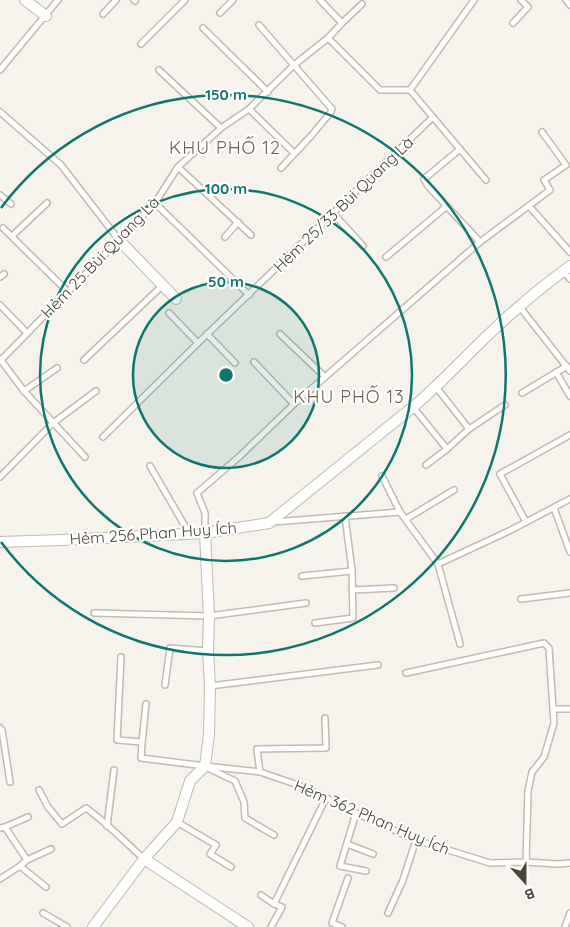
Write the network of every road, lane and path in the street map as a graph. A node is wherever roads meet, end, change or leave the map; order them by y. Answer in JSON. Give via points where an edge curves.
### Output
{"nodes":[{"id":1,"x":25,"y":0,"type":"edge"},
{"id":2,"x":58,"y":0,"type":"edge"},
{"id":3,"x":116,"y":0,"type":"edge"},
{"id":4,"x":185,"y":0,"type":"edge"},
{"id":5,"x":233,"y":0,"type":"edge"},
{"id":6,"x":320,"y":0,"type":"edge"},
{"id":7,"x":474,"y":0,"type":"edge"},
{"id":8,"x":521,"y":0,"type":"edge"},
{"id":9,"x":362,"y":4,"type":"dead end"},
{"id":10,"x":220,"y":13,"type":"dead end"},
{"id":11,"x":103,"y":14,"type":"dead end"},
{"id":12,"x":46,"y":16,"type":"junction"},
{"id":13,"x":342,"y":23,"type":"junction"},
{"id":14,"x":513,"y":23,"type":"dead end"},
{"id":15,"x":259,"y":25,"type":"dead end"},
{"id":16,"x":203,"y":28,"type":"dead end"},
{"id":17,"x":328,"y":38,"type":"junction"},
{"id":18,"x":141,"y":44,"type":"dead end"},
{"id":19,"x":294,"y":65,"type":"junction"},
{"id":20,"x":0,"y":70,"type":"edge"},
{"id":21,"x":159,"y":70,"type":"dead end"},
{"id":22,"x":410,"y":90,"type":"junction"},
{"id":23,"x":268,"y":92,"type":"junction"},
{"id":24,"x":250,"y":109,"type":"junction"},
{"id":25,"x":0,"y":112,"type":"edge"},
{"id":26,"x":433,"y":117,"type":"junction"},
{"id":27,"x":221,"y":128,"type":"junction"},
{"id":28,"x":542,"y":132,"type":"dead end"},
{"id":29,"x":460,"y":149,"type":"junction"},
{"id":30,"x":294,"y":153,"type":"junction"},
{"id":31,"x":178,"y":167,"type":"junction"},
{"id":32,"x":281,"y":168,"type":"dead end"},
{"id":33,"x":486,"y":180,"type":"dead end"},
{"id":34,"x":0,"y":195,"type":"edge"},
{"id":35,"x":46,"y":203,"type":"dead end"},
{"id":36,"x":155,"y":203,"type":"junction"},
{"id":37,"x":11,"y":204,"type":"dead end"},
{"id":38,"x":446,"y":206,"type":"junction"},
{"id":39,"x":529,"y":206,"type":"junction"},
{"id":40,"x":332,"y":214,"type":"junction"},
{"id":41,"x":238,"y":222,"type":"junction"},
{"id":42,"x":3,"y":228,"type":"dead end"},
{"id":43,"x":251,"y":235,"type":"dead end"},
{"id":44,"x":12,"y":236,"type":"junction"},
{"id":45,"x":225,"y":237,"type":"dead end"},
{"id":46,"x":119,"y":240,"type":"junction"},
{"id":47,"x":480,"y":242,"type":"junction"},
{"id":48,"x":362,"y":246,"type":"dead end"},
{"id":49,"x":570,"y":252,"type":"edge"},
{"id":50,"x":386,"y":257,"type":"dead end"},
{"id":51,"x":568,"y":272,"type":"edge"},
{"id":52,"x":163,"y":284,"type":"junction"},
{"id":53,"x":67,"y":291,"type":"junction"},
{"id":54,"x":249,"y":295,"type":"junction"},
{"id":55,"x":176,"y":299,"type":"dead end"},
{"id":56,"x":0,"y":306,"type":"edge"},
{"id":57,"x":519,"y":306,"type":"junction"},
{"id":58,"x":169,"y":313,"type":"dead end"},
{"id":59,"x":27,"y":333,"type":"junction"},
{"id":60,"x":207,"y":334,"type":"junction"},
{"id":61,"x":280,"y":334,"type":"dead end"},
{"id":62,"x":198,"y":343,"type":"junction"},
{"id":63,"x":1,"y":360,"type":"edge"},
{"id":64,"x":84,"y":360,"type":"dead end"},
{"id":65,"x":254,"y":362,"type":"dead end"},
{"id":66,"x":235,"y":364,"type":"dead end"},
{"id":67,"x":57,"y":368,"type":"dead end"},
{"id":68,"x":568,"y":368,"type":"edge"},
{"id":69,"x":556,"y":372,"type":"junction"},
{"id":70,"x":325,"y":377,"type":"junction"},
{"id":71,"x":436,"y":387,"type":"junction"},
{"id":72,"x":96,"y":390,"type":"dead end"},
{"id":73,"x":24,"y":391,"type":"junction"},
{"id":74,"x":522,"y":393,"type":"dead end"},
{"id":75,"x":570,"y":396,"type":"edge"},
{"id":76,"x":294,"y":404,"type":"junction"},
{"id":77,"x":505,"y":405,"type":"dead end"},
{"id":78,"x":414,"y":407,"type":"junction"},
{"id":79,"x":54,"y":423,"type":"junction"},
{"id":80,"x":469,"y":429,"type":"junction"},
{"id":81,"x":570,"y":435,"type":"edge"},
{"id":82,"x":103,"y":438,"type":"dead end"},
{"id":83,"x":447,"y":449,"type":"junction"},
{"id":84,"x":85,"y":457,"type":"dead end"},
{"id":85,"x":426,"y":465,"type":"dead end"},
{"id":86,"x":150,"y":466,"type":"dead end"},
{"id":87,"x":382,"y":476,"type":"dead end"},
{"id":88,"x":0,"y":477,"type":"edge"},
{"id":89,"x":454,"y":490,"type":"dead end"},
{"id":90,"x":570,"y":499,"type":"edge"},
{"id":91,"x":554,"y":508,"type":"junction"},
{"id":92,"x":400,"y":512,"type":"junction"},
{"id":93,"x":345,"y":516,"type":"junction"},
{"id":94,"x":406,"y":519,"type":"junction"},
{"id":95,"x":526,"y":522,"type":"junction"},
{"id":96,"x":269,"y":523,"type":"junction"},
{"id":97,"x":205,"y":533,"type":"junction"},
{"id":98,"x":190,"y":534,"type":"junction"},
{"id":99,"x":0,"y":542,"type":"edge"},
{"id":100,"x":570,"y":552,"type":"edge"},
{"id":101,"x":438,"y":564,"type":"junction"},
{"id":102,"x":352,"y":572,"type":"junction"},
{"id":103,"x":302,"y":576,"type":"dead end"},
{"id":104,"x":394,"y":588,"type":"dead end"},
{"id":105,"x":352,"y":590,"type":"junction"},
{"id":106,"x":570,"y":593,"type":"edge"},
{"id":107,"x":521,"y":599,"type":"dead end"},
{"id":108,"x":306,"y":603,"type":"dead end"},
{"id":109,"x":94,"y":613,"type":"dead end"},
{"id":110,"x":209,"y":616,"type":"junction"},
{"id":111,"x":315,"y":623,"type":"dead end"},
{"id":112,"x":460,"y":644,"type":"dead end"},
{"id":113,"x":208,"y":651,"type":"junction"},
{"id":114,"x":121,"y":657,"type":"dead end"},
{"id":115,"x":378,"y":665,"type":"dead end"},
{"id":116,"x":406,"y":673,"type":"dead end"},
{"id":117,"x":165,"y":684,"type":"dead end"},
{"id":118,"x":210,"y":686,"type":"junction"},
{"id":119,"x":146,"y":704,"type":"dead end"},
{"id":120,"x":570,"y":708,"type":"edge"},
{"id":121,"x":553,"y":709,"type":"junction"},
{"id":122,"x":326,"y":718,"type":"dead end"},
{"id":123,"x":0,"y":728,"type":"edge"},
{"id":124,"x":142,"y":742,"type":"junction"},
{"id":125,"x":205,"y":766,"type":"junction"},
{"id":126,"x":114,"y":770,"type":"dead end"},
{"id":127,"x":260,"y":772,"type":"junction"},
{"id":128,"x":10,"y":782,"type":"dead end"},
{"id":129,"x":39,"y":790,"type":"dead end"},
{"id":130,"x":326,"y":798,"type":"junction"},
{"id":131,"x":356,"y":813,"type":"junction"},
{"id":132,"x":28,"y":817,"type":"dead end"},
{"id":133,"x":177,"y":822,"type":"junction"},
{"id":134,"x":108,"y":826,"type":"junction"},
{"id":135,"x":3,"y":828,"type":"edge"},
{"id":136,"x":274,"y":835,"type":"dead end"},
{"id":137,"x":416,"y":840,"type":"junction"},
{"id":138,"x":347,"y":844,"type":"junction"},
{"id":139,"x":51,"y":849,"type":"dead end"},
{"id":140,"x":373,"y":854,"type":"dead end"},
{"id":141,"x":144,"y":859,"type":"junction"},
{"id":142,"x":27,"y":860,"type":"junction"},
{"id":143,"x":526,"y":862,"type":"junction"},
{"id":144,"x":570,"y":864,"type":"edge"},
{"id":145,"x":20,"y":866,"type":"junction"},
{"id":146,"x":230,"y":866,"type":"dead end"},
{"id":147,"x":366,"y":871,"type":"dead end"},
{"id":148,"x":348,"y":878,"type":"dead end"},
{"id":149,"x":0,"y":879,"type":"edge"},
{"id":150,"x":46,"y":887,"type":"dead end"},
{"id":151,"x":261,"y":895,"type":"dead end"},
{"id":152,"x":274,"y":904,"type":"junction"},
{"id":153,"x":43,"y":913,"type":"dead end"},
{"id":154,"x":388,"y":913,"type":"dead end"},
{"id":155,"x":570,"y":913,"type":"edge"},
{"id":156,"x":67,"y":927,"type":"edge"},
{"id":157,"x":93,"y":927,"type":"edge"},
{"id":158,"x":248,"y":927,"type":"edge"},
{"id":159,"x":271,"y":927,"type":"edge"},
{"id":160,"x":342,"y":927,"type":"edge"},
{"id":161,"x":565,"y":927,"type":"edge"}],
"edges":[{"from":1,"to":12,"type":"street"},
{"from":2,"to":12,"type":"lane"},
{"from":3,"to":11,"type":"lane"},
{"from":4,"to":18,"type":"lane"},
{"from":5,"to":10,"type":"lane"},
{"from":6,"to":13,"type":"lane"},
{"from":7,"to":22,"type":"lane"},
{"from":8,"to":14,"type":"lane","via":[[528,7]]},
{"from":9,"to":13,"type":"lane","name":"Hẻm 25 Bùi Quang Là"},
{"from":12,"to":20,"type":"lane"},
{"from":13,"to":17,"type":"lane","name":"Hẻm 25 Bùi Quang Là"},
{"from":15,"to":19,"type":"lane"},
{"from":16,"to":23,"type":"lane"},
{"from":17,"to":19,"type":"lane","name":"Hẻm 25 Bùi Quang Là"},
{"from":17,"to":22,"type":"lane","via":[[380,90]]},
{"from":19,"to":23,"type":"lane","name":"Hẻm 25 Bùi Quang Là"},
{"from":19,"to":30,"type":"lane","via":[[332,109]]},
{"from":21,"to":27,"type":"lane"},
{"from":22,"to":26,"type":"lane"},
{"from":23,"to":24,"type":"lane","name":"Hẻm 25 Bùi Quang Là"},
{"from":24,"to":27,"type":"lane","name":"Hẻm 25 Bùi Quang Là"},
{"from":24,"to":30,"type":"lane"},
{"from":25,"to":46,"type":"lane","via":[[61,165]]},
{"from":26,"to":29,"type":"lane"},
{"from":26,"to":40,"type":"lane","name":"Hẻm 25/33 Bùi Quang Là"},
{"from":27,"to":31,"type":"lane","name":"Hẻm 25 Bùi Quang Là"},
{"from":28,"to":39,"type":"lane","via":[[566,165],[544,180],[550,190]]},
{"from":29,"to":33,"type":"lane"},
{"from":29,"to":38,"type":"lane","via":[[424,179]]},
{"from":30,"to":32,"type":"lane"},
{"from":31,"to":36,"type":"lane","name":"Hẻm 25 Bùi Quang Là"},
{"from":31,"to":41,"type":"lane"},
{"from":34,"to":37,"type":"lane"},
{"from":35,"to":44,"type":"lane"},
{"from":36,"to":46,"type":"lane","name":"Hẻm 25 Bùi Quang Là"},
{"from":36,"to":54,"type":"lane"},
{"from":38,"to":47,"type":"lane"},
{"from":38,"to":50,"type":"lane"},
{"from":39,"to":47,"type":"lane"},
{"from":39,"to":49,"type":"lane"},
{"from":40,"to":48,"type":"lane"},
{"from":40,"to":54,"type":"lane","name":"Hẻm 25/33 Bùi Quang Là"},
{"from":41,"to":43,"type":"lane"},
{"from":41,"to":45,"type":"lane"},
{"from":42,"to":44,"type":"lane"},
{"from":44,"to":53,"type":"lane"},
{"from":46,"to":52,"type":"street"},
{"from":46,"to":53,"type":"lane","name":"Hẻm 25 Bùi Quang Là"},
{"from":47,"to":70,"type":"lane"},
{"from":51,"to":57,"type":"street","name":"Hẻm 256 Phan Huy Ích"},
{"from":52,"to":55,"type":"street"},
{"from":52,"to":64,"type":"lane"},
{"from":53,"to":59,"type":"lane","name":"Hẻm 25 Bùi Quang Là"},
{"from":54,"to":60,"type":"lane","name":"Hẻm 25/33 Bùi Quang Là"},
{"from":56,"to":59,"type":"lane"},
{"from":57,"to":68,"type":"lane"},
{"from":57,"to":71,"type":"street","name":"Hẻm 256 Phan Huy Ích"},
{"from":58,"to":62,"type":"lane"},
{"from":59,"to":63,"type":"lane","name":"Hẻm 25 Bùi Quang Là"},
{"from":60,"to":62,"type":"lane","name":"Hẻm 25/33 Bùi Quang Là"},
{"from":60,"to":66,"type":"lane"},
{"from":61,"to":70,"type":"lane"},
{"from":62,"to":82,"type":"lane","name":"Hẻm 25/33 Bùi Quang Là"},
{"from":63,"to":73,"type":"lane"},
{"from":65,"to":76,"type":"lane"},
{"from":67,"to":73,"type":"lane"},
{"from":68,"to":69,"type":"lane"},
{"from":69,"to":74,"type":"lane"},
{"from":69,"to":75,"type":"lane"},
{"from":70,"to":76,"type":"lane"},
{"from":71,"to":78,"type":"street","name":"Hẻm 256 Phan Huy Ích"},
{"from":71,"to":80,"type":"lane"},
{"from":72,"to":79,"type":"lane"},
{"from":73,"to":79,"type":"lane"},
{"from":76,"to":97,"type":"lane","via":[[197,493],[205,513]]},
{"from":77,"to":80,"type":"lane"},
{"from":78,"to":83,"type":"lane"},
{"from":78,"to":96,"type":"street","name":"Hẻm 256 Phan Huy Ích"},
{"from":79,"to":84,"type":"lane"},
{"from":79,"to":88,"type":"lane"},
{"from":80,"to":83,"type":"lane"},
{"from":81,"to":95,"type":"lane","via":[[500,474]]},
{"from":83,"to":85,"type":"lane"},
{"from":86,"to":98,"type":"lane"},
{"from":87,"to":92,"type":"lane"},
{"from":89,"to":94,"type":"lane"},
{"from":90,"to":91,"type":"lane"},
{"from":91,"to":95,"type":"lane"},
{"from":91,"to":100,"type":"lane"},
{"from":92,"to":93,"type":"lane"},
{"from":92,"to":94,"type":"lane"},
{"from":93,"to":96,"type":"lane"},
{"from":93,"to":102,"type":"lane"},
{"from":94,"to":101,"type":"lane"},
{"from":95,"to":101,"type":"lane"},
{"from":96,"to":97,"type":"street","name":"Hẻm 256 Phan Huy Ích"},
{"from":97,"to":98,"type":"street","name":"Hẻm 256 Phan Huy Ích"},
{"from":97,"to":110,"type":"street"},
{"from":98,"to":99,"type":"street","name":"Hẻm 256 Phan Huy Ích"},
{"from":101,"to":112,"type":"lane"},
{"from":102,"to":103,"type":"lane"},
{"from":102,"to":105,"type":"lane"},
{"from":104,"to":105,"type":"lane"},
{"from":105,"to":111,"type":"lane","via":[[353,618]]},
{"from":106,"to":107,"type":"lane"},
{"from":108,"to":110,"type":"lane"},
{"from":109,"to":110,"type":"lane"},
{"from":110,"to":113,"type":"street"},
{"from":113,"to":117,"type":"lane","via":[[170,648]]},
{"from":113,"to":118,"type":"street"},
{"from":114,"to":124,"type":"lane","via":[[118,740]]},
{"from":115,"to":118,"type":"lane"},
{"from":116,"to":121,"type":"lane","via":[[544,643],[550,648]]},
{"from":118,"to":125,"type":"street"},
{"from":119,"to":124,"type":"lane"},
{"from":120,"to":121,"type":"lane"},
{"from":121,"to":143,"type":"lane","via":[[554,723],[544,757],[532,772],[528,791]]},
{"from":122,"to":127,"type":"lane","via":[[326,748],[257,749]]},
{"from":123,"to":128,"type":"lane"},
{"from":124,"to":125,"type":"lane","name":"Hẻm 362 Phan Huy Ích","via":[[141,758]]},
{"from":125,"to":127,"type":"lane","name":"Hẻm 362 Phan Huy Ích"},
{"from":125,"to":133,"type":"street","via":[[190,781]]},
{"from":125,"to":136,"type":"lane","via":[[235,781],[244,802],[245,818]]},
{"from":126,"to":134,"type":"lane"},
{"from":127,"to":130,"type":"lane","name":"Hẻm 362 Phan Huy Ích"},
{"from":129,"to":134,"type":"lane","via":[[62,824],[86,808]]},
{"from":130,"to":131,"type":"lane","name":"Hẻm 362 Phan Huy Ích"},
{"from":130,"to":152,"type":"lane"},
{"from":131,"to":137,"type":"lane","name":"Hẻm 362 Phan Huy Ích"},
{"from":131,"to":138,"type":"lane"},
{"from":132,"to":135,"type":"lane"},
{"from":133,"to":141,"type":"street"},
{"from":133,"to":146,"type":"lane","via":[[216,845],[210,854]]},
{"from":134,"to":141,"type":"lane"},
{"from":135,"to":142,"type":"lane"},
{"from":137,"to":143,"type":"lane","name":"Hẻm 362 Phan Huy Ích","via":[[490,863]]},
{"from":137,"to":154,"type":"lane"},
{"from":138,"to":140,"type":"lane"},
{"from":138,"to":147,"type":"lane","via":[[340,866]]},
{"from":139,"to":142,"type":"lane"},
{"from":141,"to":157,"type":"street"},
{"from":141,"to":158,"type":"street"},
{"from":142,"to":145,"type":"lane"},
{"from":143,"to":144,"type":"lane","name":"Hẻm 362 Phan Huy Ích"},
{"from":145,"to":149,"type":"lane"},
{"from":145,"to":150,"type":"lane"},
{"from":148,"to":160,"type":"lane","via":[[332,922]]},
{"from":151,"to":152,"type":"lane"},
{"from":152,"to":159,"type":"lane","via":[[282,907]]},
{"from":153,"to":156,"type":"lane"},
{"from":155,"to":161,"type":"lane"}]}
